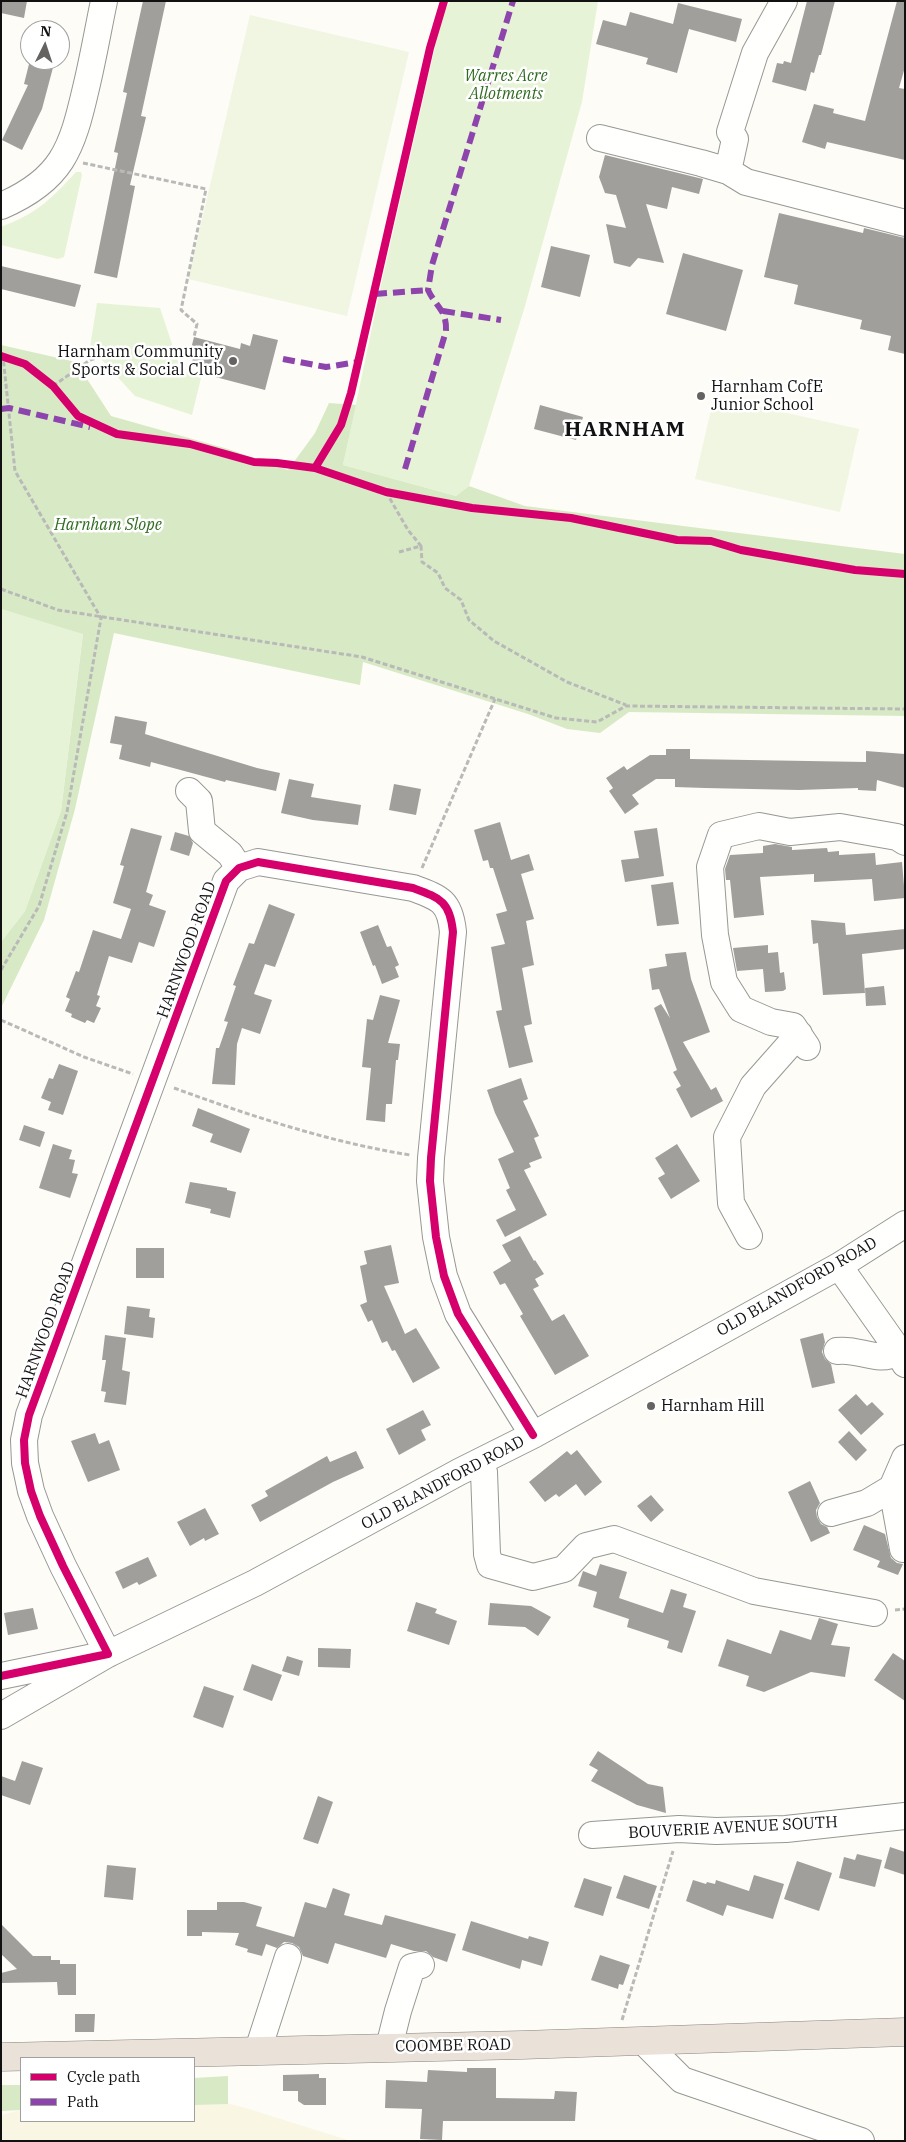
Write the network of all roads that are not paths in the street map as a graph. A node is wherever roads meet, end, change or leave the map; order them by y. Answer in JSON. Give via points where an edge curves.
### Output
{"nodes":[{"id":1,"x":104,"y":1,"type":"edge"},
{"id":2,"x":784,"y":1,"type":"edge"},
{"id":3,"x":600,"y":138,"type":"dead end"},
{"id":4,"x":728,"y":171,"type":"junction"},
{"id":5,"x":1,"y":206,"type":"edge"},
{"id":6,"x":905,"y":223,"type":"edge"},
{"id":7,"x":189,"y":791,"type":"dead end"},
{"id":8,"x":905,"y":842,"type":"edge"},
{"id":9,"x":239,"y":868,"type":"junction"},
{"id":10,"x":905,"y":1224,"type":"edge"},
{"id":11,"x":750,"y":1236,"type":"dead end"},
{"id":12,"x":839,"y":1266,"type":"junction"},
{"id":13,"x":900,"y":1347,"type":"edge"},
{"id":14,"x":837,"y":1351,"type":"dead end"},
{"id":15,"x":533,"y":1435,"type":"junction"},
{"id":16,"x":905,"y":1458,"type":"edge"},
{"id":17,"x":480,"y":1462,"type":"junction"},
{"id":18,"x":892,"y":1488,"type":"junction"},
{"id":19,"x":831,"y":1513,"type":"dead end"},
{"id":20,"x":903,"y":1549,"type":"dead end"},
{"id":21,"x":874,"y":1613,"type":"dead end"},
{"id":22,"x":108,"y":1654,"type":"junction"},
{"id":23,"x":1,"y":1676,"type":"edge"},
{"id":24,"x":1,"y":1716,"type":"edge"},
{"id":25,"x":905,"y":1816,"type":"edge"},
{"id":26,"x":592,"y":1835,"type":"dead end"},
{"id":27,"x":288,"y":1957,"type":"dead end"},
{"id":28,"x":421,"y":1965,"type":"dead end"},
{"id":29,"x":905,"y":2032,"type":"edge"},
{"id":30,"x":643,"y":2040,"type":"junction"},
{"id":31,"x":389,"y":2048,"type":"junction"},
{"id":32,"x":258,"y":2050,"type":"junction"},
{"id":33,"x":1,"y":2057,"type":"edge"},
{"id":34,"x":861,"y":2141,"type":"edge"}],
"edges":[{"from":1,"to":5,"type":"street","via":[[77,130],[64,157],[35,188]]},
{"from":2,"to":4,"type":"street","via":[[755,53],[730,132],[735,139]]},
{"from":3,"to":4,"type":"street"},
{"from":4,"to":6,"type":"street","via":[[746,182]]},
{"from":7,"to":9,"type":"street","via":[[199,801],[202,831],[230,854]]},
{"from":8,"to":11,"type":"street","via":[[897,837],[840,827],[790,832],[759,826],[721,835],[710,868],[715,935],[724,982],[741,1009],[771,1022],[793,1026],[803,1041],[753,1086],[727,1137],[731,1203]]},
{"from":9,"to":15,"type":"street","via":[[258,862],[413,888],[436,896],[452,916],[454,932],[431,1158],[436,1237],[444,1276],[458,1314]]},
{"from":9,"to":22,"type":"street","name":"HARNWOOD ROAD","via":[[226,881],[29,1415],[24,1440],[25,1463],[40,1516]]},
{"from":10,"to":12,"type":"street","name":"OLD BLANDFORD ROAD"},
{"from":12,"to":13,"type":"street"},
{"from":12,"to":15,"type":"street","name":"OLD BLANDFORD ROAD"},
{"from":13,"to":14,"type":"street","via":[[888,1357],[881,1358]]},
{"from":15,"to":17,"type":"street","name":"OLD BLANDFORD ROAD"},
{"from":16,"to":18,"type":"street"},
{"from":17,"to":21,"type":"street","via":[[484,1472],[490,1565],[533,1578],[564,1569],[586,1546],[614,1539],[754,1591]]},
{"from":17,"to":22,"type":"street","name":"OLD BLANDFORD ROAD","via":[[255,1583]]},
{"from":18,"to":19,"type":"street","via":[[867,1503]]},
{"from":18,"to":20,"type":"street"},
{"from":22,"to":23,"type":"street"},
{"from":22,"to":24,"type":"street","name":"OLD BLANDFORD ROAD"},
{"from":25,"to":26,"type":"street","name":"BOUVERIE AVENUE SOUTH","via":[[786,1828],[679,1829]]},
{"from":27,"to":32,"type":"street"},
{"from":28,"to":31,"type":"street","via":[[412,1967]]},
{"from":29,"to":30,"type":"highway","name":"COOMBE ROAD"},
{"from":30,"to":31,"type":"highway","name":"COOMBE ROAD"},
{"from":30,"to":34,"type":"street","via":[[682,2080]]},
{"from":31,"to":32,"type":"highway","name":"COOMBE ROAD"},
{"from":32,"to":33,"type":"highway","name":"COOMBE ROAD"}]}
